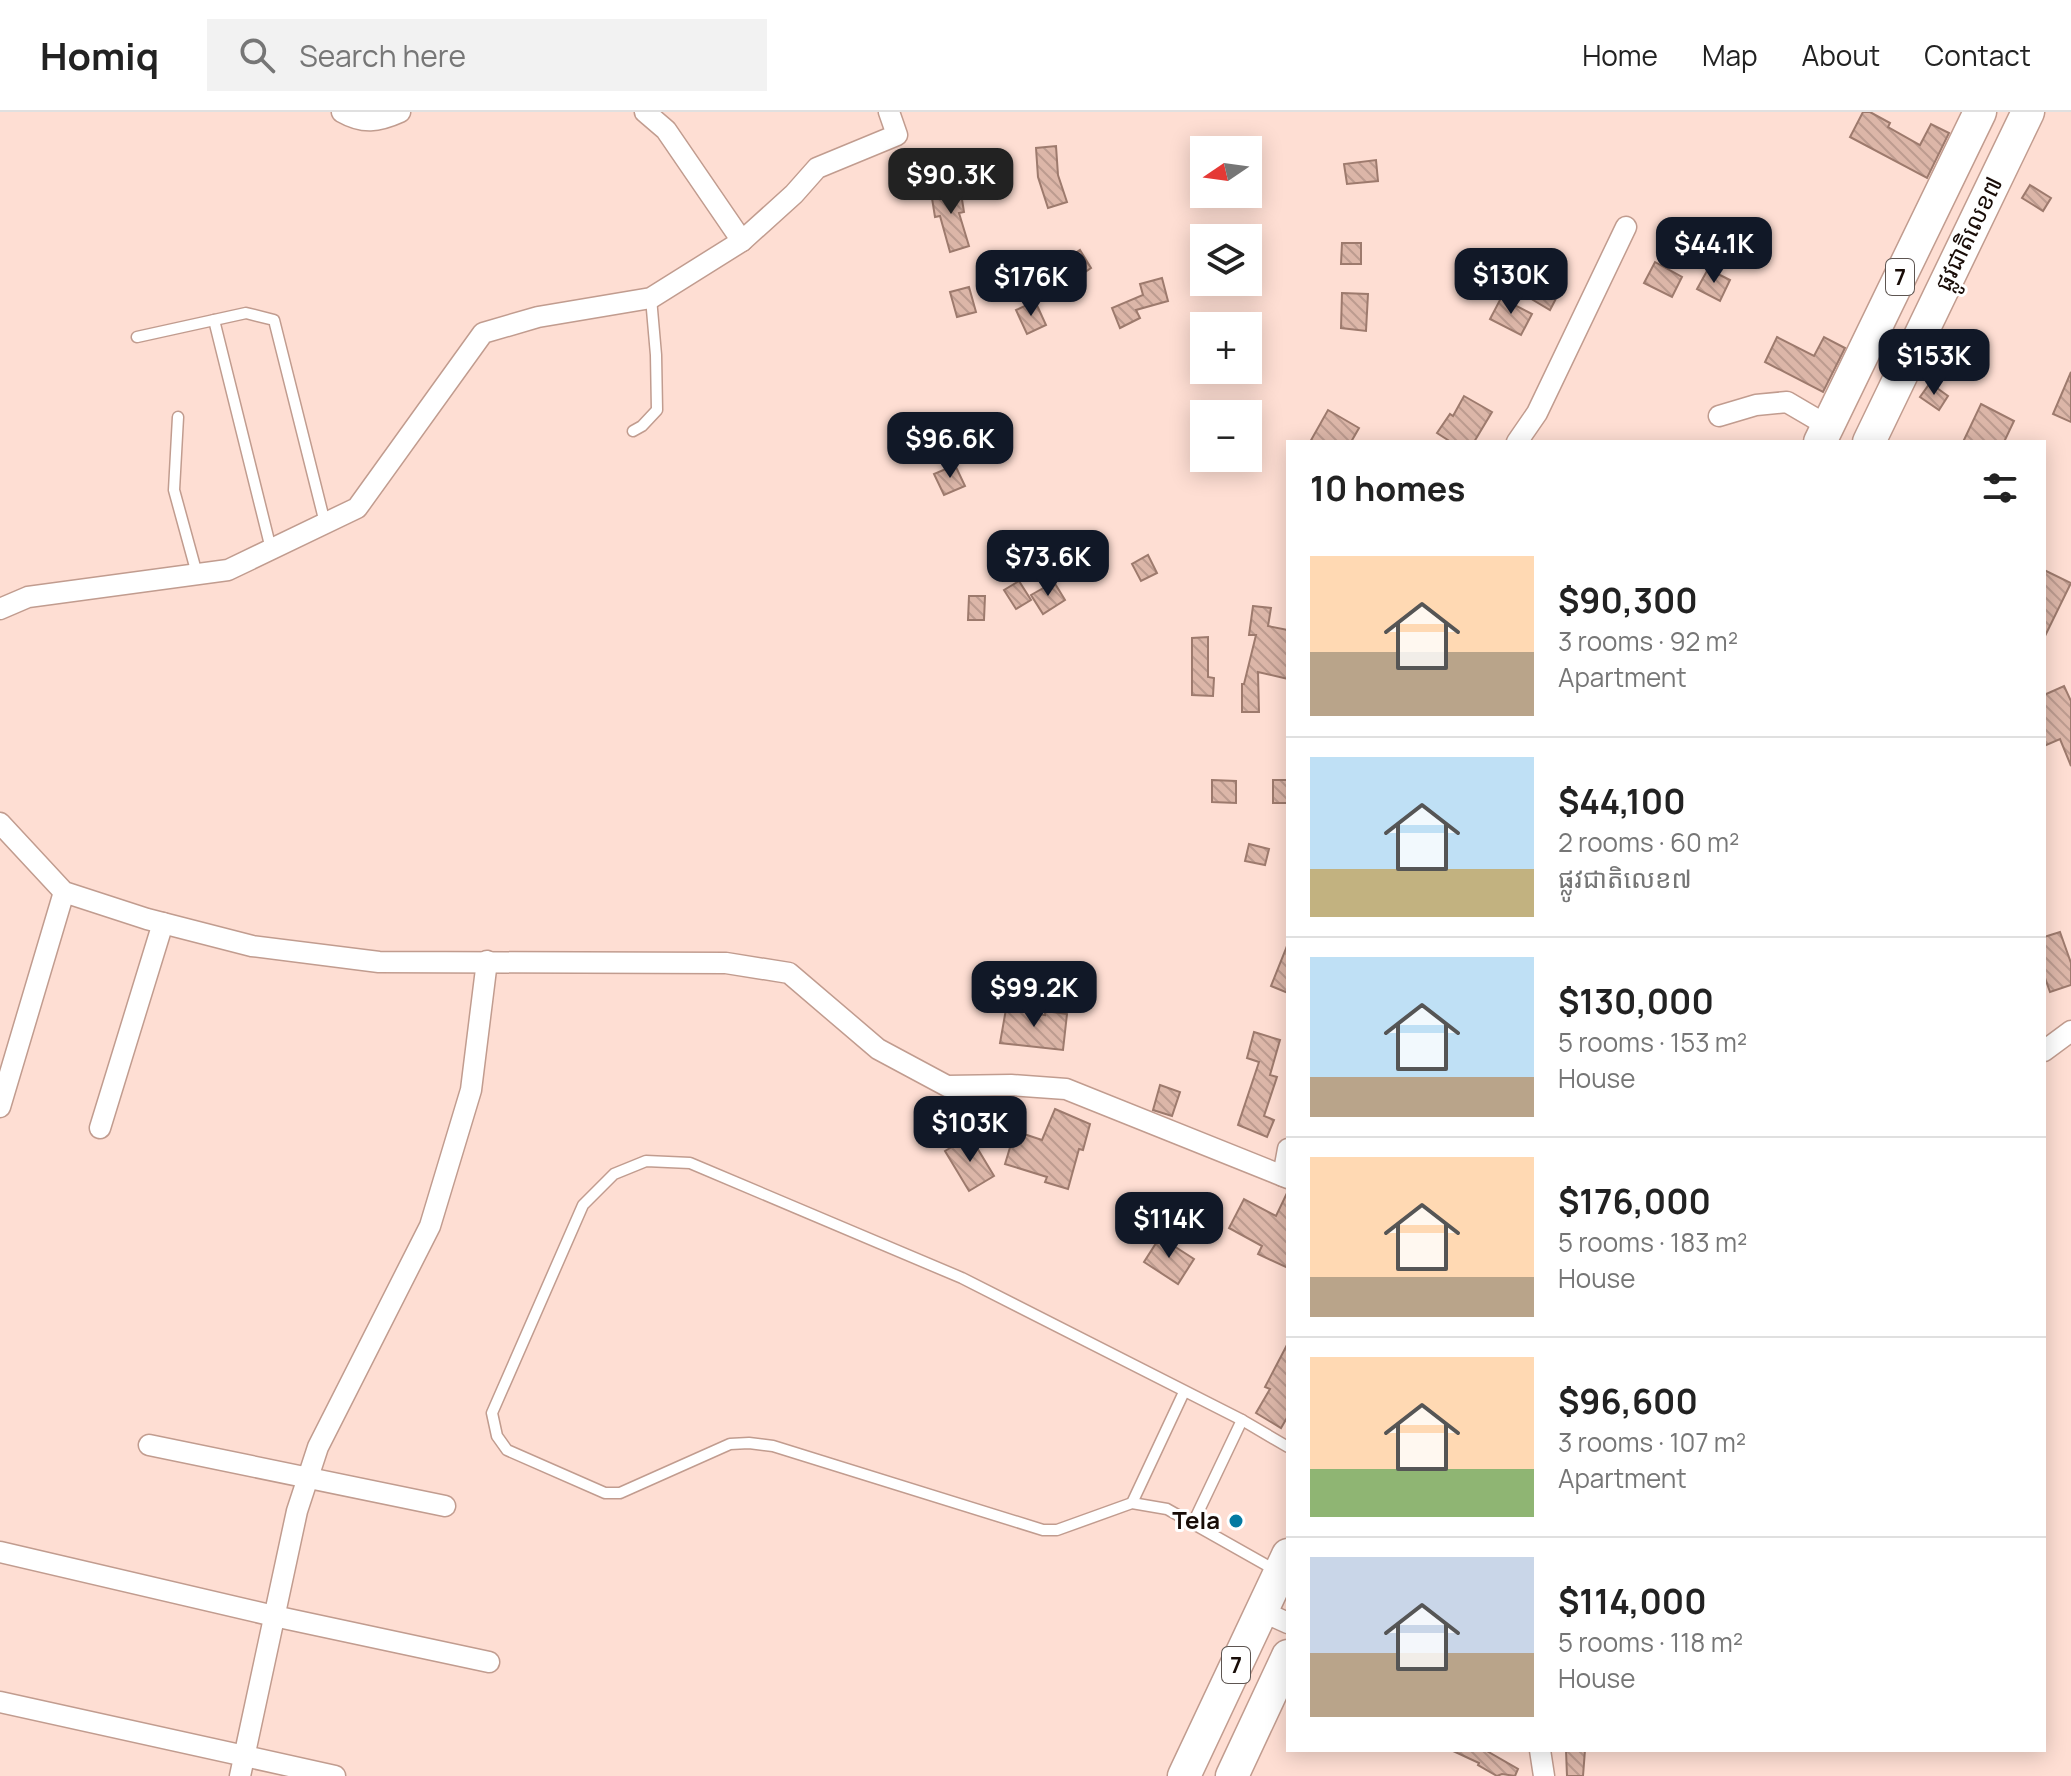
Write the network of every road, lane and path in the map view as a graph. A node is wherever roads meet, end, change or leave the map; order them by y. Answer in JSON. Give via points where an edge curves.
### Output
{"nodes":[{"id":1,"x":342,"y":112,"type":"edge"},
{"id":2,"x":400,"y":112,"type":"edge"},
{"id":3,"x":645,"y":112,"type":"edge"},
{"id":4,"x":889,"y":112,"type":"edge"},
{"id":5,"x":1980,"y":112,"type":"edge"},
{"id":6,"x":2028,"y":112,"type":"edge"},
{"id":7,"x":1626,"y":227,"type":"dead end"},
{"id":8,"x":742,"y":241,"type":"junction"},
{"id":9,"x":651,"y":298,"type":"junction"},
{"id":10,"x":214,"y":320,"type":"junction"},
{"id":11,"x":137,"y":337,"type":"dead end"},
{"id":12,"x":1719,"y":416,"type":"dead end"},
{"id":13,"x":178,"y":417,"type":"dead end"},
{"id":14,"x":633,"y":431,"type":"dead end"},
{"id":15,"x":1824,"y":434,"type":"edge"},
{"id":16,"x":1518,"y":440,"type":"edge"},
{"id":17,"x":1870,"y":440,"type":"edge"},
{"id":18,"x":325,"y":523,"type":"junction"},
{"id":19,"x":271,"y":549,"type":"junction"},
{"id":20,"x":197,"y":574,"type":"junction"},
{"id":21,"x":0,"y":609,"type":"edge"},
{"id":22,"x":0,"y":823,"type":"edge"},
{"id":23,"x":64,"y":892,"type":"junction"},
{"id":24,"x":163,"y":923,"type":"junction"},
{"id":25,"x":487,"y":961,"type":"junction"},
{"id":26,"x":2071,"y":1031,"type":"edge"},
{"id":27,"x":2046,"y":1050,"type":"edge"},
{"id":28,"x":4,"y":1082,"type":"edge"},
{"id":29,"x":0,"y":1107,"type":"edge"},
{"id":30,"x":100,"y":1128,"type":"dead end"},
{"id":31,"x":1286,"y":1177,"type":"edge"},
{"id":32,"x":1184,"y":1392,"type":"junction"},
{"id":33,"x":1242,"y":1420,"type":"junction"},
{"id":34,"x":149,"y":1445,"type":"dead end"},
{"id":35,"x":1286,"y":1446,"type":"edge"},
{"id":36,"x":308,"y":1478,"type":"junction"},
{"id":37,"x":1132,"y":1503,"type":"junction"},
{"id":38,"x":445,"y":1506,"type":"dead end"},
{"id":39,"x":1193,"y":1523,"type":"junction"},
{"id":40,"x":0,"y":1552,"type":"edge"},
{"id":41,"x":1284,"y":1564,"type":"edge"},
{"id":42,"x":274,"y":1616,"type":"junction"},
{"id":43,"x":1275,"y":1617,"type":"edge"},
{"id":44,"x":1286,"y":1660,"type":"edge"},
{"id":45,"x":489,"y":1662,"type":"dead end"},
{"id":46,"x":0,"y":1702,"type":"edge"},
{"id":47,"x":1540,"y":1752,"type":"edge"},
{"id":48,"x":242,"y":1766,"type":"edge"},
{"id":49,"x":335,"y":1776,"type":"edge"},
{"id":50,"x":1184,"y":1776,"type":"edge"},
{"id":51,"x":1232,"y":1776,"type":"edge"},
{"id":52,"x":1544,"y":1776,"type":"edge"}],
"edges":[{"from":1,"to":2,"type":"street","via":[[361,121]]},
{"from":3,"to":8,"type":"street","via":[[666,130]]},
{"from":4,"to":8,"type":"street","via":[[897,135],[817,168]]},
{"from":5,"to":15,"type":"highway","name":"ផ្លូវជាតិលេខ៧","number":"7"},
{"from":6,"to":17,"type":"highway","name":"ផ្លូវជាតិលេខ៧","number":"7"},
{"from":7,"to":16,"type":"street","via":[[1537,413]]},
{"from":8,"to":9,"type":"street"},
{"from":9,"to":14,"type":"lane","via":[[657,410]]},
{"from":9,"to":18,"type":"street","via":[[538,317],[483,333],[357,508]]},
{"from":10,"to":11,"type":"lane"},
{"from":10,"to":18,"type":"lane","via":[[246,313],[274,320]]},
{"from":10,"to":19,"type":"lane"},
{"from":12,"to":15,"type":"street","via":[[1787,402]]},
{"from":13,"to":20,"type":"lane","via":[[174,490]]},
{"from":18,"to":19,"type":"street"},
{"from":19,"to":20,"type":"street","via":[[228,570]]},
{"from":20,"to":21,"type":"street","via":[[28,597]]},
{"from":22,"to":23,"type":"street"},
{"from":23,"to":24,"type":"street"},
{"from":23,"to":28,"type":"street"},
{"from":24,"to":25,"type":"street","via":[[252,946],[379,962]]},
{"from":24,"to":30,"type":"street"},
{"from":25,"to":31,"type":"street","via":[[726,963],[789,973],[878,1049],[947,1086],[1066,1089]]},
{"from":25,"to":36,"type":"street","via":[[471,1090],[430,1226],[318,1447]]},
{"from":26,"to":27,"type":"street"},
{"from":28,"to":29,"type":"street"},
{"from":32,"to":33,"type":"lane"},
{"from":32,"to":37,"type":"lane"},
{"from":32,"to":37,"type":"lane","via":[[962,1278],[690,1163],[646,1161],[614,1174],[583,1205],[492,1413],[497,1436],[507,1450],[605,1493],[620,1493],[730,1444],[749,1443],[1043,1530],[1057,1530]]},
{"from":33,"to":35,"type":"lane"},
{"from":33,"to":39,"type":"lane"},
{"from":34,"to":36,"type":"street"},
{"from":36,"to":38,"type":"street"},
{"from":36,"to":42,"type":"street"},
{"from":37,"to":39,"type":"lane","via":[[1167,1509]]},
{"from":39,"to":41,"type":"lane"},
{"from":40,"to":42,"type":"street"},
{"from":41,"to":43,"type":"highway","number":"7"},
{"from":42,"to":45,"type":"street"},
{"from":42,"to":48,"type":"street"},
{"from":43,"to":50,"type":"highway","number":"7"},
{"from":44,"to":51,"type":"highway","number":"7"},
{"from":46,"to":48,"type":"street"},
{"from":47,"to":52,"type":"street"},
{"from":48,"to":49,"type":"street"}]}
